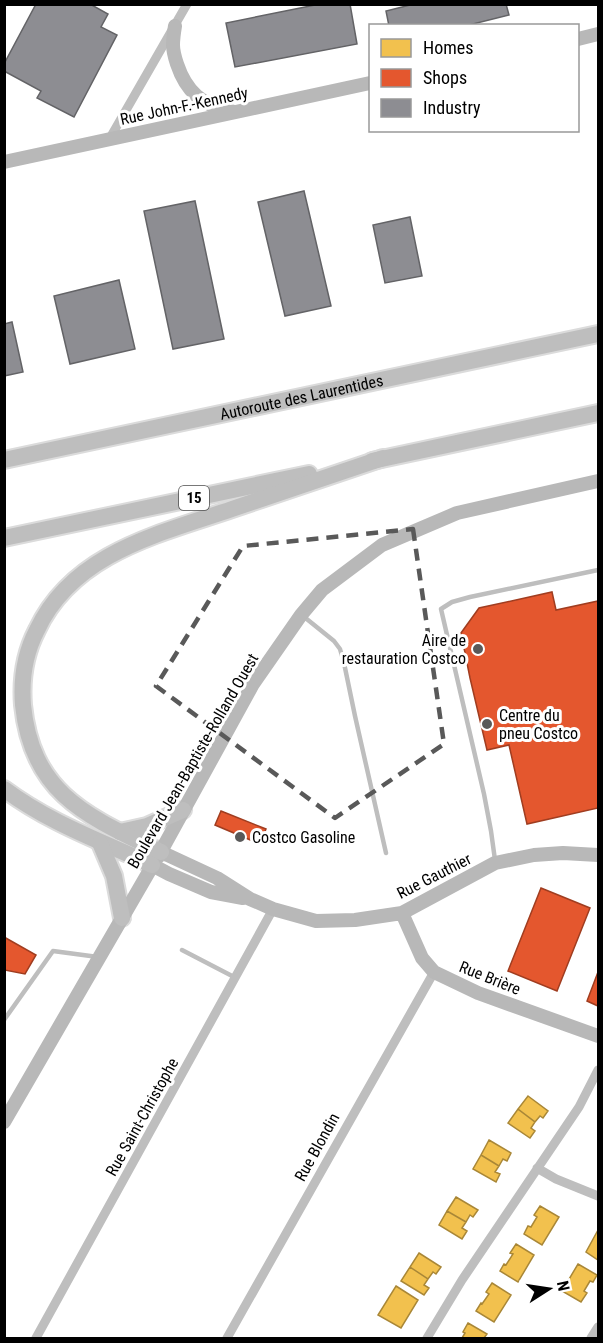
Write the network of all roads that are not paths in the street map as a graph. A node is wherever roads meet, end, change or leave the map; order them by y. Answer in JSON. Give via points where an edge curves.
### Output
{"nodes":[{"id":1,"x":187,"y":4,"type":"edge"},
{"id":2,"x":175,"y":26,"type":"junction"},
{"id":3,"x":598,"y":34,"type":"edge"},
{"id":4,"x":579,"y":39,"type":"edge"},
{"id":5,"x":369,"y":83,"type":"edge"},
{"id":6,"x":236,"y":111,"type":"junction"},
{"id":7,"x":110,"y":138,"type":"junction"},
{"id":8,"x":4,"y":162,"type":"edge"},
{"id":9,"x":598,"y":334,"type":"edge"},
{"id":10,"x":598,"y":413,"type":"edge"},
{"id":11,"x":383,"y":459,"type":"junction"},
{"id":12,"x":6,"y":460,"type":"edge"},
{"id":13,"x":598,"y":481,"type":"edge"},
{"id":14,"x":4,"y":538,"type":"edge"},
{"id":15,"x":598,"y":570,"type":"edge"},
{"id":16,"x":301,"y":615,"type":"junction"},
{"id":17,"x":4,"y":789,"type":"edge"},
{"id":18,"x":183,"y":810,"type":"junction"},
{"id":19,"x":120,"y":832,"type":"junction"},
{"id":20,"x":100,"y":843,"type":"junction"},
{"id":21,"x":386,"y":852,"type":"dead end"},
{"id":22,"x":598,"y":855,"type":"edge"},
{"id":23,"x":157,"y":859,"type":"junction"},
{"id":24,"x":495,"y":863,"type":"junction"},
{"id":25,"x":273,"y":909,"type":"junction"},
{"id":26,"x":402,"y":913,"type":"junction"},
{"id":27,"x":122,"y":918,"type":"junction"},
{"id":28,"x":182,"y":950,"type":"dead end"},
{"id":29,"x":99,"y":957,"type":"junction"},
{"id":30,"x":434,"y":972,"type":"junction"},
{"id":31,"x":236,"y":978,"type":"junction"},
{"id":32,"x":4,"y":1020,"type":"edge"},
{"id":33,"x":598,"y":1036,"type":"edge"},
{"id":34,"x":598,"y":1070,"type":"edge"},
{"id":35,"x":4,"y":1122,"type":"edge"},
{"id":36,"x":537,"y":1168,"type":"junction"},
{"id":37,"x":598,"y":1196,"type":"edge"},
{"id":38,"x":598,"y":1327,"type":"edge"},
{"id":39,"x":36,"y":1338,"type":"edge"},
{"id":40,"x":227,"y":1338,"type":"edge"},
{"id":41,"x":427,"y":1338,"type":"edge"},
{"id":42,"x":591,"y":1338,"type":"edge"}],
"edges":[{"from":1,"to":2,"type":"street"},
{"from":2,"to":6,"type":"street","via":[[176,60],[191,91],[204,102]]},
{"from":2,"to":7,"type":"street"},
{"from":3,"to":4,"type":"street"},
{"from":5,"to":6,"type":"street","name":"Rue John-F.-Kennedy"},
{"from":6,"to":7,"type":"street","name":"Rue John-F.-Kennedy"},
{"from":7,"to":8,"type":"street","name":"Rue John-F.-Kennedy"},
{"from":9,"to":12,"type":"highway","name":"Autoroute des Laurentides"},
{"from":10,"to":11,"type":"highway","number":"15"},
{"from":11,"to":14,"type":"highway","number":"15"},
{"from":11,"to":19,"type":"highway","via":[[131,545],[81,574],[52,603],[30,644],[25,665],[22,691],[27,731],[44,771],[63,795]]},
{"from":13,"to":16,"type":"street","name":"Boulevard Jean-Baptiste-Rolland Ouest","via":[[457,513],[382,545],[322,590]]},
{"from":15,"to":24,"type":"lane","via":[[470,597],[441,609],[486,803]]},
{"from":16,"to":18,"type":"street","name":"Boulevard Jean-Baptiste-Rolland Ouest","via":[[254,684]]},
{"from":16,"to":21,"type":"lane","via":[[340,649]]},
{"from":17,"to":20,"type":"highway","via":[[50,819]]},
{"from":18,"to":19,"type":"highway"},
{"from":18,"to":23,"type":"street","name":"Boulevard Jean-Baptiste-Rolland Ouest"},
{"from":19,"to":23,"type":"highway"},
{"from":20,"to":23,"type":"highway"},
{"from":20,"to":27,"type":"highway","via":[[114,876]]},
{"from":22,"to":24,"type":"street","name":"Rue Gauthier","via":[[534,855]]},
{"from":23,"to":25,"type":"street","name":"Rue Gauthier","via":[[217,878]]},
{"from":23,"to":27,"type":"street","name":"Boulevard Jean-Baptiste-Rolland Ouest"},
{"from":24,"to":26,"type":"street","name":"Rue Gauthier"},
{"from":25,"to":26,"type":"street","name":"Rue Gauthier","via":[[316,921],[355,921]]},
{"from":25,"to":31,"type":"street","name":"Rue Saint-Christophe"},
{"from":26,"to":30,"type":"street","name":"Rue Brière","via":[[422,958]]},
{"from":27,"to":29,"type":"street","name":"Boulevard Jean-Baptiste-Rolland Ouest"},
{"from":28,"to":31,"type":"lane"},
{"from":29,"to":32,"type":"lane","via":[[53,951]]},
{"from":29,"to":35,"type":"street","name":"Boulevard Jean-Baptiste-Rolland Ouest"},
{"from":30,"to":33,"type":"street","name":"Rue Brière","via":[[478,993]]},
{"from":30,"to":40,"type":"street","name":"Rue Blondin"},
{"from":31,"to":39,"type":"street","name":"Rue Saint-Christophe"},
{"from":34,"to":36,"type":"street","via":[[579,1107]]},
{"from":36,"to":37,"type":"street"},
{"from":36,"to":41,"type":"street"},
{"from":38,"to":42,"type":"street"}]}
